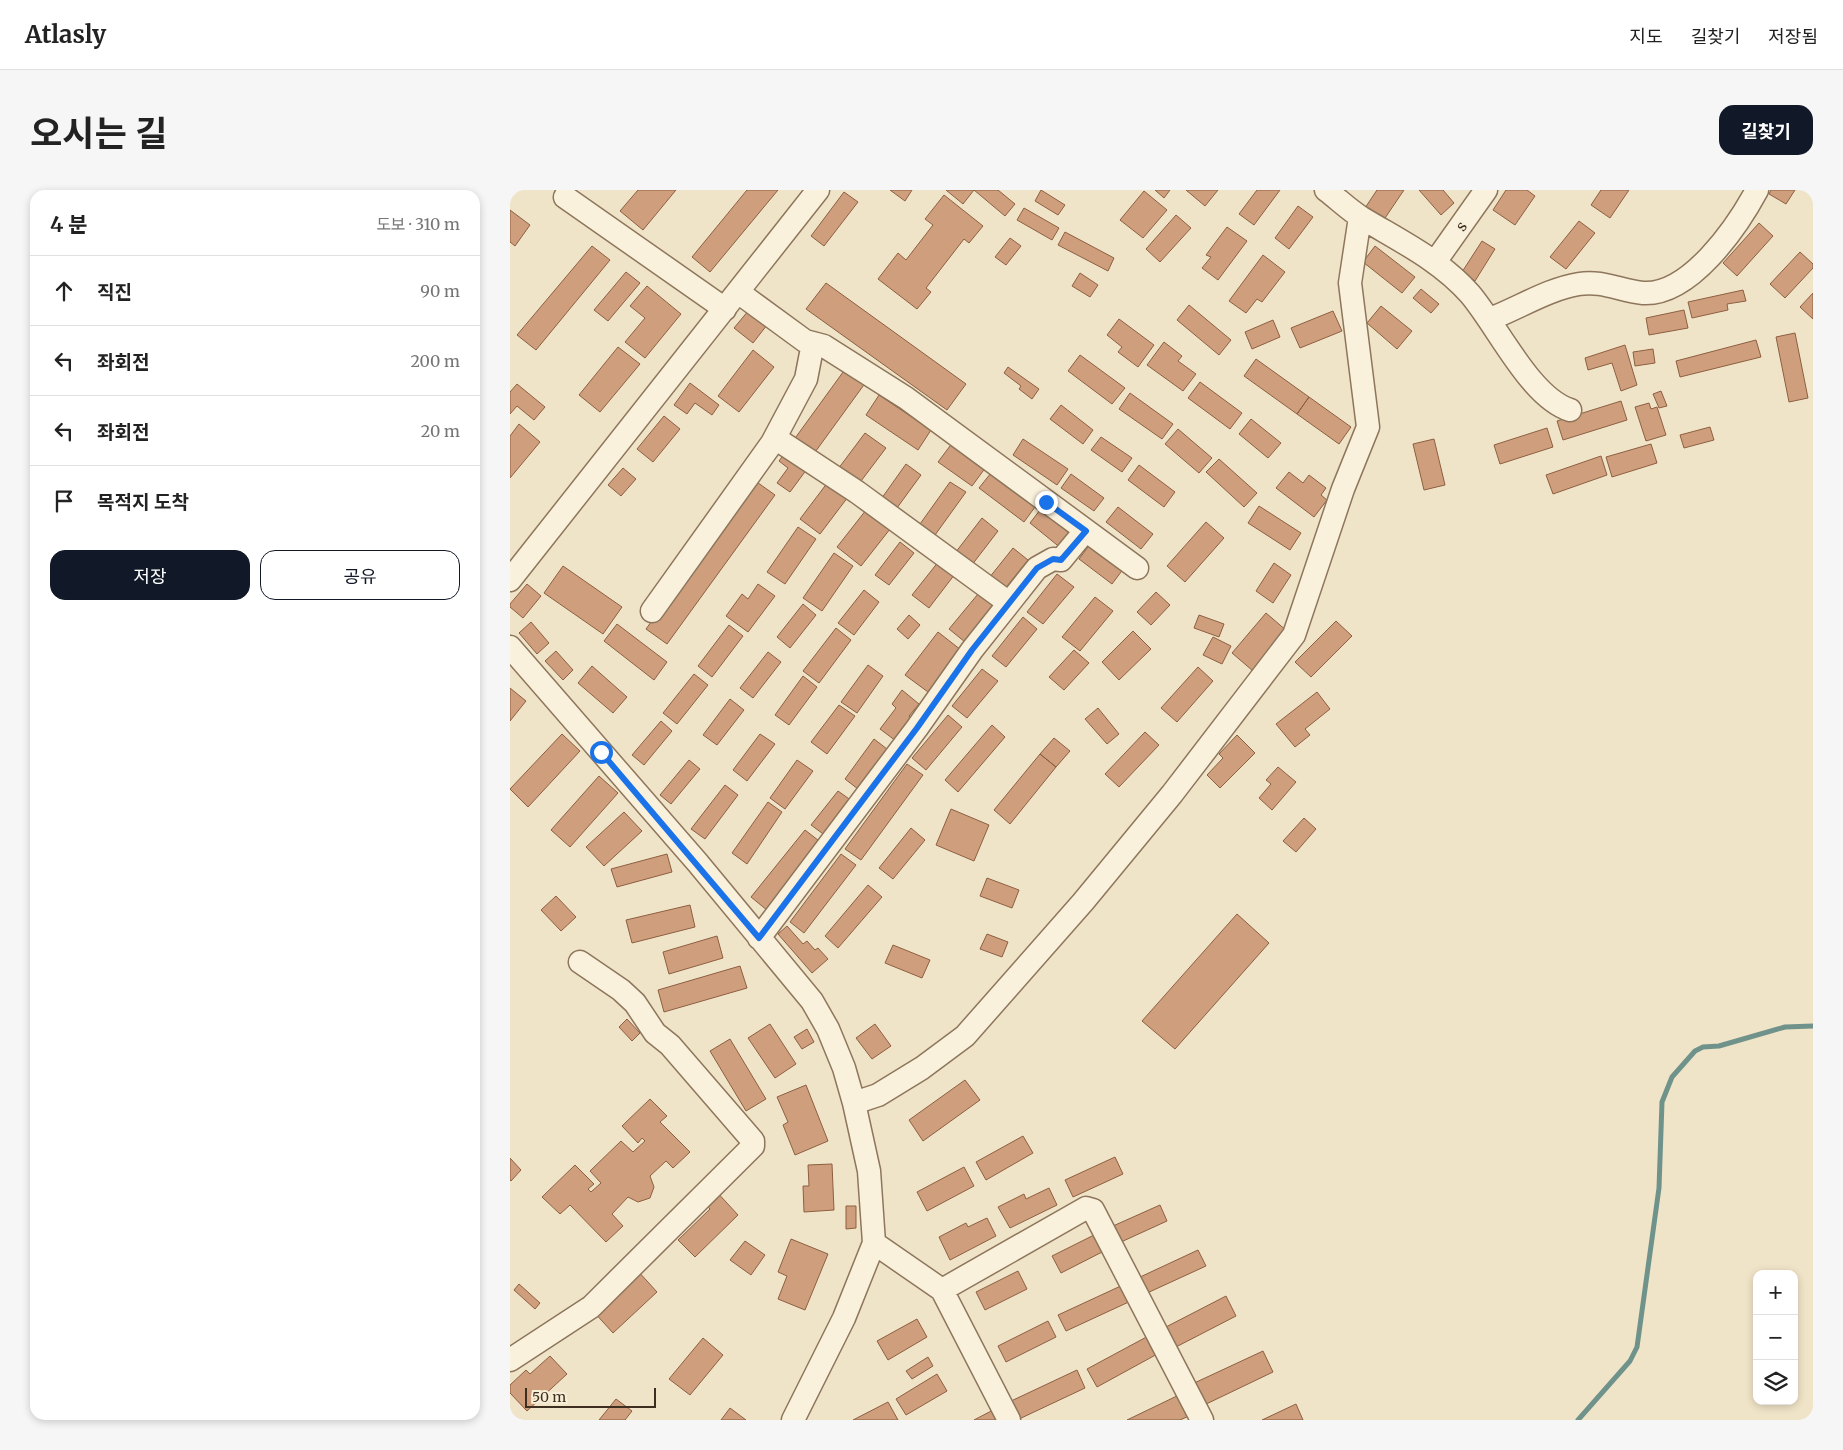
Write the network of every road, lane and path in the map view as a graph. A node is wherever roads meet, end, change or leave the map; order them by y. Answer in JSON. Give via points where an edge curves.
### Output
{"nodes":[{"id":1,"x":818,"y":190,"type":"edge"},
{"id":2,"x":1326,"y":190,"type":"edge"},
{"id":3,"x":1486,"y":190,"type":"edge"},
{"id":4,"x":1757,"y":190,"type":"edge"},
{"id":5,"x":565,"y":197,"type":"dead end"},
{"id":6,"x":1360,"y":217,"type":"junction"},
{"id":7,"x":1436,"y":262,"type":"junction"},
{"id":8,"x":731,"y":301,"type":"junction"},
{"id":9,"x":1490,"y":319,"type":"junction"},
{"id":10,"x":813,"y":343,"type":"junction"},
{"id":11,"x":1570,"y":410,"type":"dead end"},
{"id":12,"x":775,"y":438,"type":"junction"},
{"id":13,"x":1086,"y":531,"type":"junction"},
{"id":14,"x":1137,"y":568,"type":"dead end"},
{"id":15,"x":510,"y":580,"type":"edge"},
{"id":16,"x":1009,"y":603,"type":"junction"},
{"id":17,"x":652,"y":611,"type":"dead end"},
{"id":18,"x":510,"y":647,"type":"edge"},
{"id":19,"x":759,"y":938,"type":"junction"},
{"id":20,"x":580,"y":962,"type":"dead end"},
{"id":21,"x":854,"y":1103,"type":"junction"},
{"id":22,"x":874,"y":1243,"type":"junction"},
{"id":23,"x":942,"y":1290,"type":"junction"},
{"id":24,"x":510,"y":1360,"type":"edge"},
{"id":25,"x":793,"y":1420,"type":"edge"},
{"id":26,"x":1010,"y":1420,"type":"edge"},
{"id":27,"x":1202,"y":1420,"type":"edge"}],
"edges":[{"from":1,"to":8,"type":"street"},
{"from":2,"to":6,"type":"street"},
{"from":3,"to":7,"type":"street","name":"s"},
{"from":4,"to":9,"type":"street","via":[[1741,219],[1695,272],[1680,283],[1661,292],[1643,293],[1602,283],[1580,284],[1560,288]]},
{"from":5,"to":8,"type":"street"},
{"from":6,"to":7,"type":"street"},
{"from":6,"to":21,"type":"street","via":[[1350,283],[1368,427],[1343,489],[1294,635],[1172,794],[1083,902],[965,1036],[878,1095]]},
{"from":7,"to":9,"type":"street","via":[[1468,292]]},
{"from":8,"to":10,"type":"street"},
{"from":8,"to":15,"type":"street"},
{"from":9,"to":11,"type":"street","via":[[1507,349],[1538,387],[1557,406]]},
{"from":10,"to":12,"type":"street","via":[[806,379]]},
{"from":10,"to":13,"type":"street","via":[[824,346],[906,398]]},
{"from":12,"to":16,"type":"street","via":[[857,492]]},
{"from":12,"to":17,"type":"street"},
{"from":13,"to":14,"type":"street"},
{"from":13,"to":16,"type":"street","via":[[1061,560],[1053,559],[1037,568]]},
{"from":16,"to":19,"type":"street"},
{"from":18,"to":19,"type":"street"},
{"from":19,"to":21,"type":"street","via":[[812,1001],[828,1029]]},
{"from":20,"to":24,"type":"street","via":[[635,1003],[654,1033],[670,1045],[754,1146],[591,1307]]},
{"from":21,"to":22,"type":"street","via":[[869,1171]]},
{"from":22,"to":23,"type":"street"},
{"from":22,"to":25,"type":"street","via":[[844,1318]]},
{"from":23,"to":26,"type":"street"},
{"from":23,"to":27,"type":"street","via":[[1086,1208],[1093,1210]]}]}
